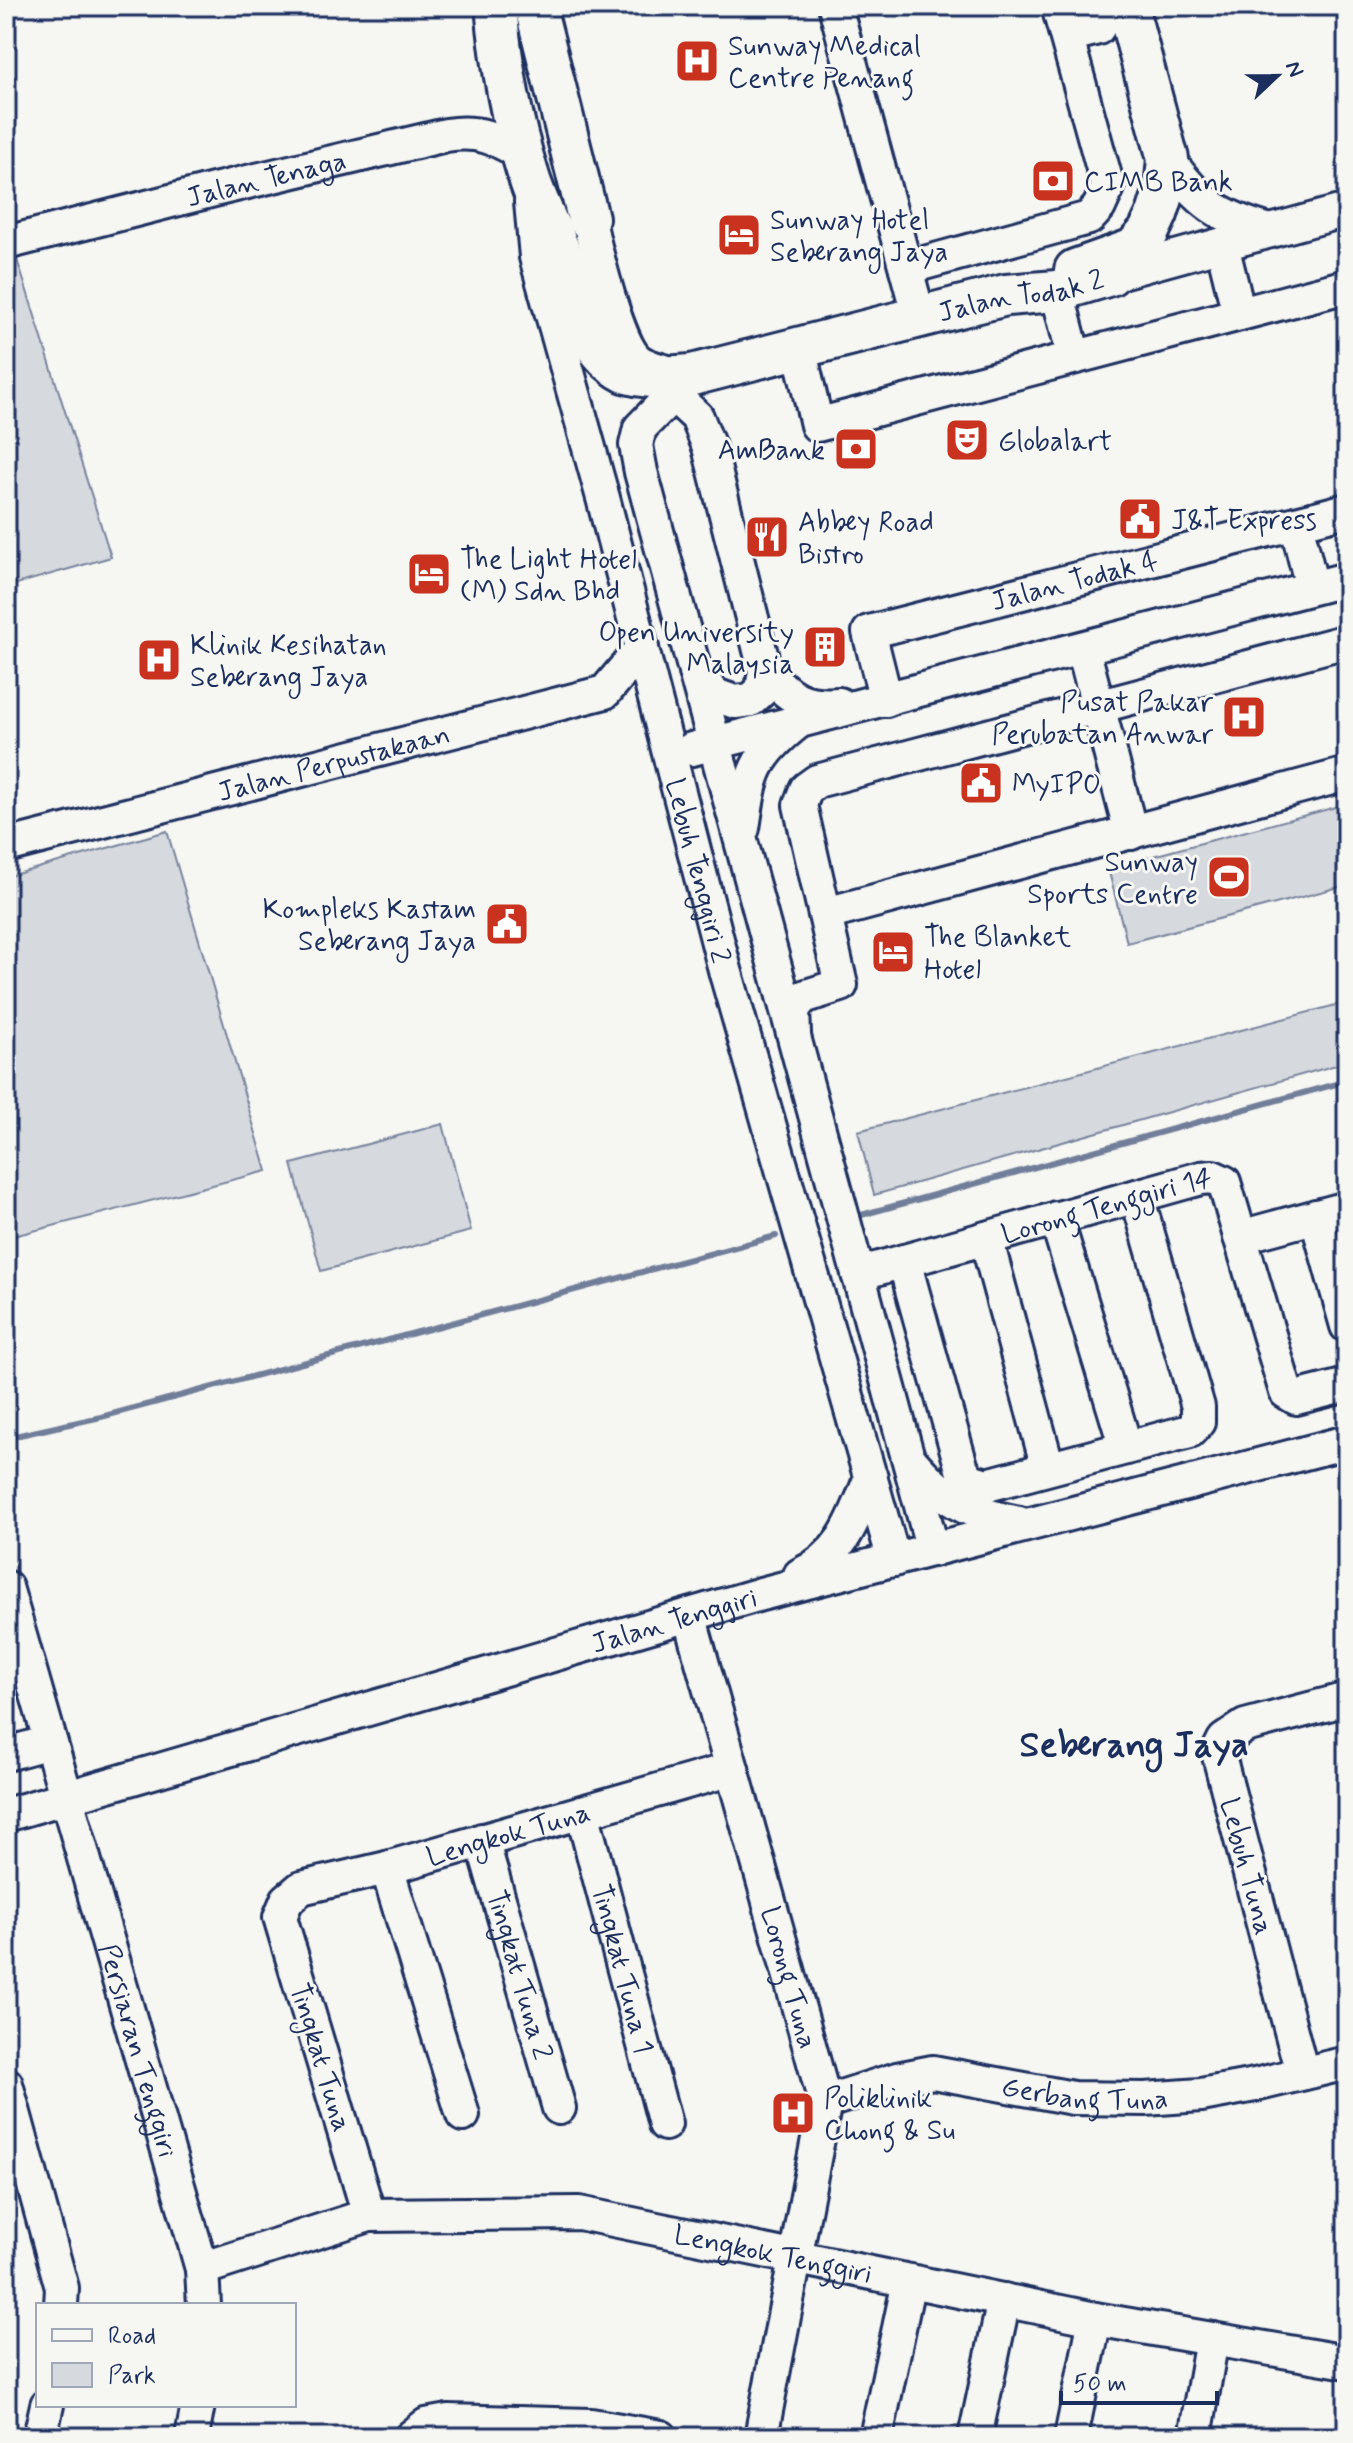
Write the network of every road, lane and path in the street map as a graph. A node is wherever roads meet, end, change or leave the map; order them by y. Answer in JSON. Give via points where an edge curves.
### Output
{"nodes":[{"id":1,"x":496,"y":6,"type":"edge"},
{"id":2,"x":535,"y":6,"type":"edge"},
{"id":3,"x":555,"y":6,"type":"edge"},
{"id":4,"x":835,"y":6,"type":"edge"},
{"id":5,"x":1058,"y":6,"type":"edge"},
{"id":6,"x":1106,"y":6,"type":"edge"},
{"id":7,"x":1127,"y":6,"type":"edge"},
{"id":8,"x":1067,"y":36,"type":"junction"},
{"id":9,"x":561,"y":88,"type":"junction"},
{"id":10,"x":1168,"y":159,"type":"junction"},
{"id":11,"x":525,"y":164,"type":"junction"},
{"id":12,"x":1347,"y":210,"type":"edge"},
{"id":13,"x":588,"y":218,"type":"joint"},
{"id":14,"x":1270,"y":231,"type":"junction"},
{"id":15,"x":6,"y":243,"type":"edge"},
{"id":16,"x":1222,"y":245,"type":"junction"},
{"id":17,"x":906,"y":268,"type":"junction"},
{"id":18,"x":1110,"y":275,"type":"joint"},
{"id":19,"x":1347,"y":286,"type":"edge"},
{"id":20,"x":1038,"y":292,"type":"junction"},
{"id":21,"x":1239,"y":314,"type":"junction"},
{"id":22,"x":919,"y":317,"type":"junction"},
{"id":23,"x":799,"y":348,"type":"junction"},
{"id":24,"x":1074,"y":357,"type":"junction"},
{"id":25,"x":680,"y":381,"type":"junction"},
{"id":26,"x":1347,"y":510,"type":"edge"},
{"id":27,"x":1296,"y":523,"type":"junction"},
{"id":28,"x":1347,"y":579,"type":"edge"},
{"id":29,"x":1312,"y":587,"type":"junction"},
{"id":30,"x":1347,"y":641,"type":"edge"},
{"id":31,"x":642,"y":648,"type":"junction"},
{"id":32,"x":1083,"y":648,"type":"junction"},
{"id":33,"x":765,"y":670,"type":"junction"},
{"id":34,"x":695,"y":672,"type":"junction"},
{"id":35,"x":605,"y":692,"type":"junction"},
{"id":36,"x":886,"y":700,"type":"junction"},
{"id":37,"x":656,"y":701,"type":"junction"},
{"id":38,"x":1099,"y":707,"type":"junction"},
{"id":39,"x":798,"y":723,"type":"junction"},
{"id":40,"x":713,"y":743,"type":"junction"},
{"id":41,"x":670,"y":754,"type":"junction"},
{"id":42,"x":1347,"y":774,"type":"edge"},
{"id":43,"x":728,"y":791,"type":"junction"},
{"id":44,"x":1131,"y":833,"type":"junction"},
{"id":45,"x":741,"y":843,"type":"junction"},
{"id":46,"x":6,"y":846,"type":"edge"},
{"id":47,"x":826,"y":914,"type":"junction"},
{"id":48,"x":725,"y":970,"type":"junction"},
{"id":49,"x":794,"y":1039,"type":"junction"},
{"id":50,"x":1137,"y":1196,"type":"junction"},
{"id":51,"x":1347,"y":1208,"type":"edge"},
{"id":52,"x":1316,"y":1216,"type":"junction"},
{"id":53,"x":1056,"y":1218,"type":"junction"},
{"id":54,"x":1240,"y":1237,"type":"junction"},
{"id":55,"x":986,"y":1238,"type":"junction"},
{"id":56,"x":904,"y":1261,"type":"junction"},
{"id":57,"x":858,"y":1274,"type":"junction"},
{"id":58,"x":1345,"y":1312,"type":"edge"},
{"id":59,"x":1347,"y":1385,"type":"edge"},
{"id":60,"x":1347,"y":1442,"type":"edge"},
{"id":61,"x":1126,"y":1448,"type":"junction"},
{"id":62,"x":908,"y":1458,"type":"junction"},
{"id":63,"x":1048,"y":1468,"type":"junction"},
{"id":64,"x":874,"y":1491,"type":"junction"},
{"id":65,"x":1027,"y":1525,"type":"junction"},
{"id":66,"x":933,"y":1550,"type":"junction"},
{"id":67,"x":894,"y":1560,"type":"junction"},
{"id":68,"x":6,"y":1587,"type":"edge"},
{"id":69,"x":761,"y":1594,"type":"junction"},
{"id":70,"x":689,"y":1615,"type":"junction"},
{"id":71,"x":1347,"y":1699,"type":"edge"},
{"id":72,"x":50,"y":1742,"type":"junction"},
{"id":73,"x":6,"y":1754,"type":"edge"},
{"id":74,"x":732,"y":1769,"type":"junction"},
{"id":75,"x":67,"y":1797,"type":"junction"},
{"id":76,"x":582,"y":1812,"type":"junction"},
{"id":77,"x":6,"y":1815,"type":"edge"},
{"id":78,"x":482,"y":1840,"type":"junction"},
{"id":79,"x":387,"y":1868,"type":"junction"},
{"id":80,"x":287,"y":1900,"type":"joint"},
{"id":81,"x":1347,"y":2063,"type":"edge"},
{"id":82,"x":1302,"y":2073,"type":"junction"},
{"id":83,"x":7,"y":2089,"type":"edge"},
{"id":84,"x":825,"y":2102,"type":"junction"},
{"id":85,"x":559,"y":2108,"type":"dead end"},
{"id":86,"x":463,"y":2115,"type":"dead end"},
{"id":87,"x":665,"y":2124,"type":"dead end"},
{"id":88,"x":369,"y":2215,"type":"junction"},
{"id":89,"x":794,"y":2257,"type":"junction"},
{"id":90,"x":202,"y":2269,"type":"junction"},
{"id":91,"x":909,"y":2281,"type":"junction"},
{"id":92,"x":1004,"y":2300,"type":"junction"},
{"id":93,"x":61,"y":2303,"type":"edge"},
{"id":94,"x":204,"y":2303,"type":"edge"},
{"id":95,"x":1095,"y":2319,"type":"junction"},
{"id":96,"x":1212,"y":2339,"type":"junction"},
{"id":97,"x":1347,"y":2362,"type":"edge"},
{"id":98,"x":47,"y":2407,"type":"edge"},
{"id":99,"x":198,"y":2407,"type":"edge"},
{"id":100,"x":590,"y":2431,"type":"edge"},
{"id":101,"x":40,"y":2437,"type":"edge"},
{"id":102,"x":192,"y":2437,"type":"edge"},
{"id":103,"x":411,"y":2437,"type":"edge"},
{"id":104,"x":661,"y":2437,"type":"edge"},
{"id":105,"x":761,"y":2437,"type":"edge"},
{"id":106,"x":876,"y":2437,"type":"edge"},
{"id":107,"x":975,"y":2437,"type":"edge"},
{"id":108,"x":1071,"y":2437,"type":"edge"},
{"id":109,"x":1195,"y":2437,"type":"edge"}],
"edges":[{"from":1,"to":11,"type":"main road","name":"Lebuh Tenggiri 2","via":[[500,52]]},
{"from":2,"to":9,"type":"main road"},
{"from":3,"to":9,"type":"street"},
{"from":4,"to":17,"type":"street"},
{"from":5,"to":8,"type":"street"},
{"from":6,"to":8,"type":"street","via":[[1098,28]]},
{"from":7,"to":10,"type":"main road"},
{"from":8,"to":17,"type":"street","name":"Jalan Todak 2","via":[[1108,187],[1099,207],[1089,218]]},
{"from":9,"to":13,"type":"main road"},
{"from":10,"to":14,"type":"street","via":[[1186,186],[1211,207],[1239,223]]},
{"from":10,"to":20,"type":"main road","via":[[1157,214],[1134,249]]},
{"from":11,"to":15,"type":"street","name":"Jalan Tenaga","via":[[493,137],[446,135]]},
{"from":11,"to":25,"type":"main road","name":"Lebuh Tenggiri 2","via":[[597,351],[623,372]]},
{"from":11,"to":31,"type":"street","name":"Lebuh Tenggiri 2","via":[[536,257]]},
{"from":12,"to":14,"type":"street","name":"Jalan Todak 2"},
{"from":13,"to":25,"type":"street","via":[[626,343],[636,359]]},
{"from":14,"to":16,"type":"street","name":"Jalan Todak 2"},
{"from":16,"to":18,"type":"street","name":"Jalan Todak 2"},
{"from":16,"to":21,"type":"street"},
{"from":17,"to":22,"type":"street"},
{"from":18,"to":20,"type":"main road","name":"Jalan Todak 2"},
{"from":19,"to":21,"type":"street"},
{"from":20,"to":22,"type":"main road","name":"Jalan Todak 2"},
{"from":20,"to":24,"type":"street"},
{"from":21,"to":24,"type":"street"},
{"from":22,"to":23,"type":"main road","name":"Jalan Todak 2"},
{"from":23,"to":24,"type":"street","via":[[817,425]]},
{"from":23,"to":25,"type":"main road","name":"Jalan Todak 2"},
{"from":25,"to":33,"type":"street","via":[[709,447]]},
{"from":25,"to":34,"type":"street","name":"Lebuh Tenggiri 2","via":[[640,428],[636,445]]},
{"from":26,"to":27,"type":"street","name":"Jalan Todak 4"},
{"from":27,"to":29,"type":"street"},
{"from":27,"to":36,"type":"street","name":"Jalan Todak 4","via":[[869,632]]},
{"from":28,"to":29,"type":"street"},
{"from":29,"to":32,"type":"street"},
{"from":30,"to":38,"type":"street"},
{"from":31,"to":35,"type":"street"},
{"from":31,"to":37,"type":"street","name":"Lebuh Tenggiri 2"},
{"from":32,"to":36,"type":"street"},
{"from":32,"to":38,"type":"street"},
{"from":33,"to":34,"type":"street","via":[[762,690],[751,700],[735,702],[715,695]]},
{"from":33,"to":36,"type":"street","via":[[801,702]]},
{"from":34,"to":40,"type":"street","name":"Lebuh Tenggiri 2"},
{"from":35,"to":37,"type":"street"},
{"from":35,"to":46,"type":"street","name":"Jalan Perpustakaan"},
{"from":36,"to":39,"type":"street"},
{"from":37,"to":41,"type":"street","name":"Lebuh Tenggiri 2"},
{"from":38,"to":44,"type":"street"},
{"from":38,"to":47,"type":"street","via":[[817,781],[806,789],[800,805]]},
{"from":39,"to":40,"type":"street"},
{"from":39,"to":45,"type":"street","via":[[759,760],[751,777]]},
{"from":40,"to":41,"type":"street"},
{"from":40,"to":43,"type":"street","name":"Lebuh Tenggiri 2"},
{"from":41,"to":48,"type":"street","name":"Lebuh Tenggiri 2"},
{"from":42,"to":44,"type":"street"},
{"from":43,"to":45,"type":"street","name":"Lebuh Tenggiri 2"},
{"from":43,"to":48,"type":"street","via":[[711,804],[706,840]]},
{"from":44,"to":47,"type":"street"},
{"from":45,"to":49,"type":"street","name":"Lebuh Tenggiri 2"},
{"from":47,"to":49,"type":"street","via":[[841,985],[803,997],[793,1009]]},
{"from":48,"to":64,"type":"street","name":"Lebuh Tenggiri 2"},
{"from":49,"to":57,"type":"street","name":"Lebuh Tenggiri 2"},
{"from":50,"to":53,"type":"street","name":"Lorong Tenggiri 14"},
{"from":50,"to":54,"type":"street","name":"Lorong Tenggiri 14","via":[[1213,1177],[1224,1182]]},
{"from":50,"to":61,"type":"street","via":[[1198,1422],[1190,1431]]},
{"from":51,"to":52,"type":"street"},
{"from":52,"to":54,"type":"street"},
{"from":52,"to":58,"type":"street"},
{"from":53,"to":55,"type":"street","name":"Lorong Tenggiri 14"},
{"from":53,"to":61,"type":"street"},
{"from":54,"to":59,"type":"street","name":"Lorong Tenggiri 14","via":[[1286,1392],[1296,1398]]},
{"from":55,"to":56,"type":"street","name":"Lorong Tenggiri 14"},
{"from":55,"to":63,"type":"street"},
{"from":56,"to":57,"type":"street","name":"Lorong Tenggiri 14"},
{"from":56,"to":63,"type":"street","via":[[962,1469],[970,1480],[987,1485]]},
{"from":57,"to":62,"type":"street","name":"Lebuh Tenggiri 2"},
{"from":60,"to":65,"type":"street","name":"Jalan Tenggiri"},
{"from":61,"to":63,"type":"street"},
{"from":62,"to":64,"type":"street","via":[[903,1492],[894,1500]]},
{"from":62,"to":65,"type":"street","via":[[935,1489],[955,1502],[980,1515]]},
{"from":62,"to":66,"type":"street","name":"Lebuh Tenggiri 2"},
{"from":64,"to":67,"type":"street","name":"Lebuh Tenggiri 2"},
{"from":64,"to":69,"type":"street","via":[[833,1553]]},
{"from":65,"to":66,"type":"street","name":"Jalan Tenggiri"},
{"from":66,"to":67,"type":"street","name":"Jalan Tenggiri"},
{"from":67,"to":69,"type":"street","name":"Jalan Tenggiri"},
{"from":68,"to":72,"type":"street","name":"Persiaran Tenggiri"},
{"from":69,"to":70,"type":"street","name":"Jalan Tenggiri"},
{"from":70,"to":74,"type":"street","name":"Lorong Tuna"},
{"from":70,"to":75,"type":"street","name":"Jalan Tenggiri"},
{"from":71,"to":82,"type":"street","name":"Lebuh Tuna","via":[[1245,1726],[1224,1740],[1218,1752]]},
{"from":72,"to":73,"type":"street"},
{"from":72,"to":75,"type":"street","name":"Persiaran Tenggiri"},
{"from":74,"to":76,"type":"street","name":"Lengkok Tuna"},
{"from":74,"to":84,"type":"street","name":"Lorong Tuna"},
{"from":75,"to":77,"type":"street","name":"Jalan Tenggiri"},
{"from":75,"to":90,"type":"street","name":"Persiaran Tenggiri"},
{"from":76,"to":78,"type":"street","name":"Lengkok Tuna"},
{"from":76,"to":87,"type":"street","name":"Tingkat Tuna 1"},
{"from":78,"to":79,"type":"street","name":"Lengkok Tuna"},
{"from":78,"to":85,"type":"street","name":"Tingkat Tuna 2"},
{"from":79,"to":80,"type":"street","name":"Lengkok Tuna","via":[[301,1888]]},
{"from":79,"to":86,"type":"street"},
{"from":80,"to":88,"type":"street","name":"Tingkat Tuna","via":[[280,1917]]},
{"from":81,"to":82,"type":"street","name":"Gerbang Tuna"},
{"from":82,"to":84,"type":"street","name":"Gerbang Tuna","via":[[1201,2095],[1145,2099],[1073,2098],[933,2072]]},
{"from":83,"to":93,"type":"street","via":[[62,2288]]},
{"from":84,"to":89,"type":"street","name":"Lorong Tuna"},
{"from":88,"to":89,"type":"street","name":"Lengkok Tenggiri","via":[[579,2213]]},
{"from":88,"to":90,"type":"street","name":"Lengkok Tenggiri"},
{"from":89,"to":91,"type":"street","name":"Lengkok Tenggiri"},
{"from":89,"to":105,"type":"street","name":"Lorong Tuna"},
{"from":90,"to":94,"type":"street","name":"Persiaran Tenggiri"},
{"from":91,"to":92,"type":"street","name":"Lengkok Tenggiri"},
{"from":91,"to":106,"type":"street"},
{"from":92,"to":95,"type":"street","name":"Lengkok Tenggiri"},
{"from":92,"to":107,"type":"street"},
{"from":95,"to":96,"type":"street","name":"Lengkok Tenggiri"},
{"from":95,"to":108,"type":"street"},
{"from":96,"to":97,"type":"street","name":"Lengkok Tenggiri"},
{"from":96,"to":109,"type":"street"},
{"from":98,"to":101,"type":"street"},
{"from":99,"to":102,"type":"street"},
{"from":100,"to":103,"type":"street","via":[[448,2421],[426,2425]]},
{"from":100,"to":104,"type":"street"}]}
